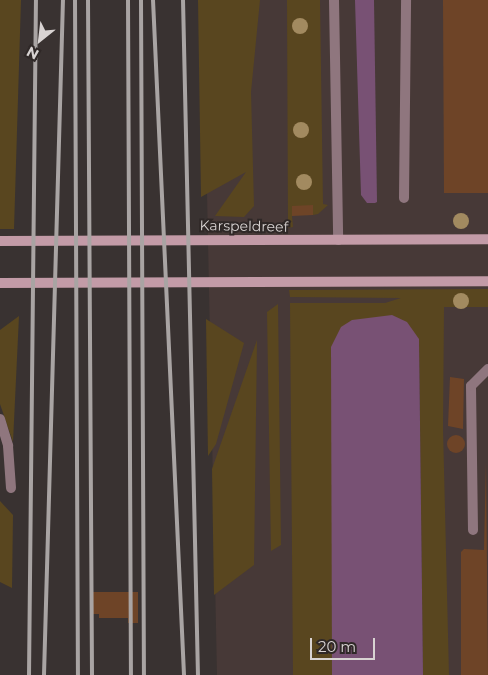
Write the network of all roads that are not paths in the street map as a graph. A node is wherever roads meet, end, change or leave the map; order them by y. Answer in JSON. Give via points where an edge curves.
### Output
{"nodes":[{"id":1,"x":334,"y":0,"type":"edge"},
{"id":2,"x":406,"y":0,"type":"edge"},
{"id":3,"x":404,"y":198,"type":"dead end"},
{"id":4,"x":488,"y":239,"type":"edge"},
{"id":5,"x":338,"y":240,"type":"junction"},
{"id":6,"x":0,"y":241,"type":"edge"},
{"id":7,"x":488,"y":281,"type":"edge"},
{"id":8,"x":0,"y":283,"type":"edge"},
{"id":9,"x":488,"y":369,"type":"edge"},
{"id":10,"x":0,"y":419,"type":"edge"},
{"id":11,"x":11,"y":488,"type":"dead end"},
{"id":12,"x":473,"y":530,"type":"dead end"}],
"edges":[{"from":1,"to":5,"type":"lane"},
{"from":2,"to":3,"type":"lane"},
{"from":4,"to":5,"type":"main road","name":"Karspeldreef"},
{"from":5,"to":6,"type":"main road","name":"Karspeldreef"},
{"from":7,"to":8,"type":"main road"},
{"from":9,"to":12,"type":"lane","via":[[471,386]]},
{"from":10,"to":11,"type":"lane","via":[[8,446]]}]}
